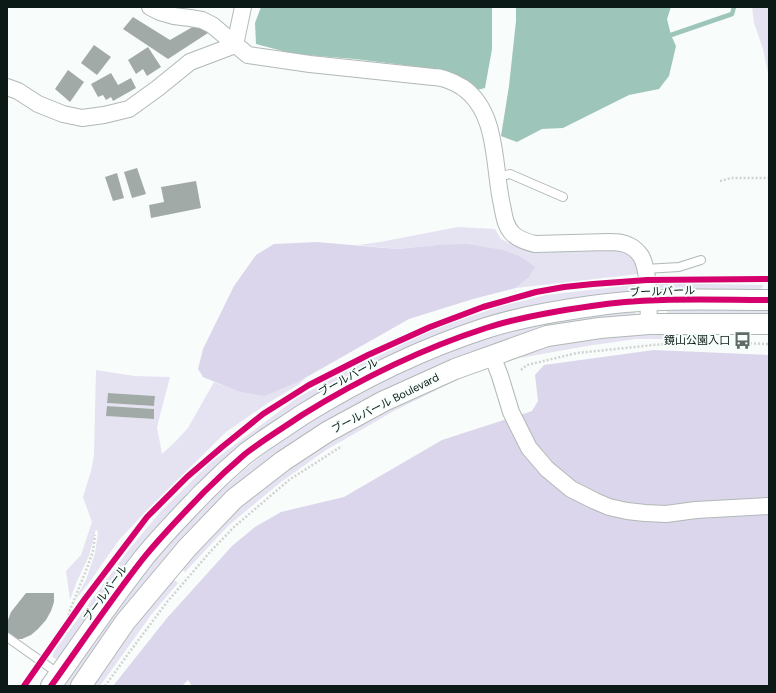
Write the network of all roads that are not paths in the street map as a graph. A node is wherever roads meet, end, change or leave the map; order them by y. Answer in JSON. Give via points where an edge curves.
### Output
{"nodes":[{"id":1,"x":150,"y":7,"type":"edge"},
{"id":2,"x":243,"y":7,"type":"edge"},
{"id":3,"x":235,"y":45,"type":"junction"},
{"id":4,"x":7,"y":87,"type":"edge"},
{"id":5,"x":498,"y":177,"type":"junction"},
{"id":6,"x":564,"y":197,"type":"dead end"},
{"id":7,"x":701,"y":260,"type":"dead end"},
{"id":8,"x":645,"y":269,"type":"junction"},
{"id":9,"x":648,"y":300,"type":"junction"},
{"id":10,"x":769,"y":300,"type":"edge"},
{"id":11,"x":649,"y":324,"type":"junction"},
{"id":12,"x":769,"y":324,"type":"edge"},
{"id":13,"x":492,"y":355,"type":"junction"},
{"id":14,"x":769,"y":506,"type":"edge"},
{"id":15,"x":7,"y":637,"type":"edge"},
{"id":16,"x":55,"y":680,"type":"edge"},
{"id":17,"x":81,"y":686,"type":"edge"}],
"edges":[{"from":1,"to":3,"type":"street","via":[[174,16],[202,20],[212,25]]},
{"from":2,"to":3,"type":"street"},
{"from":3,"to":4,"type":"street","via":[[190,62],[129,109],[104,115],[82,118],[62,114]]},
{"from":3,"to":5,"type":"street","via":[[248,55],[434,76],[452,82],[466,90],[481,107],[488,126]]},
{"from":5,"to":6,"type":"lane","via":[[510,174]]},
{"from":5,"to":8,"type":"street","via":[[505,218],[513,234],[535,244],[624,243],[641,256]]},
{"from":7,"to":8,"type":"lane","via":[[679,267]]},
{"from":8,"to":9,"type":"street"},
{"from":9,"to":10,"type":"street","name":"ブールバール"},
{"from":9,"to":11,"type":"street"},
{"from":9,"to":16,"type":"street","name":"ブールバール","via":[[594,305],[487,327],[440,344],[332,396],[245,455],[205,491],[143,558]]},
{"from":11,"to":12,"type":"street","name":"ブールバール Boulevard"},
{"from":11,"to":13,"type":"street","name":"ブールバール Boulevard","via":[[547,336]]},
{"from":13,"to":14,"type":"street","via":[[511,412],[529,448],[547,470],[571,489],[609,507],[645,514]]},
{"from":13,"to":17,"type":"street","name":"ブールバール Boulevard","via":[[455,368],[384,401],[327,432],[283,461],[234,499],[186,548],[125,622]]},
{"from":15,"to":16,"type":"lane","via":[[42,662]]}]}
